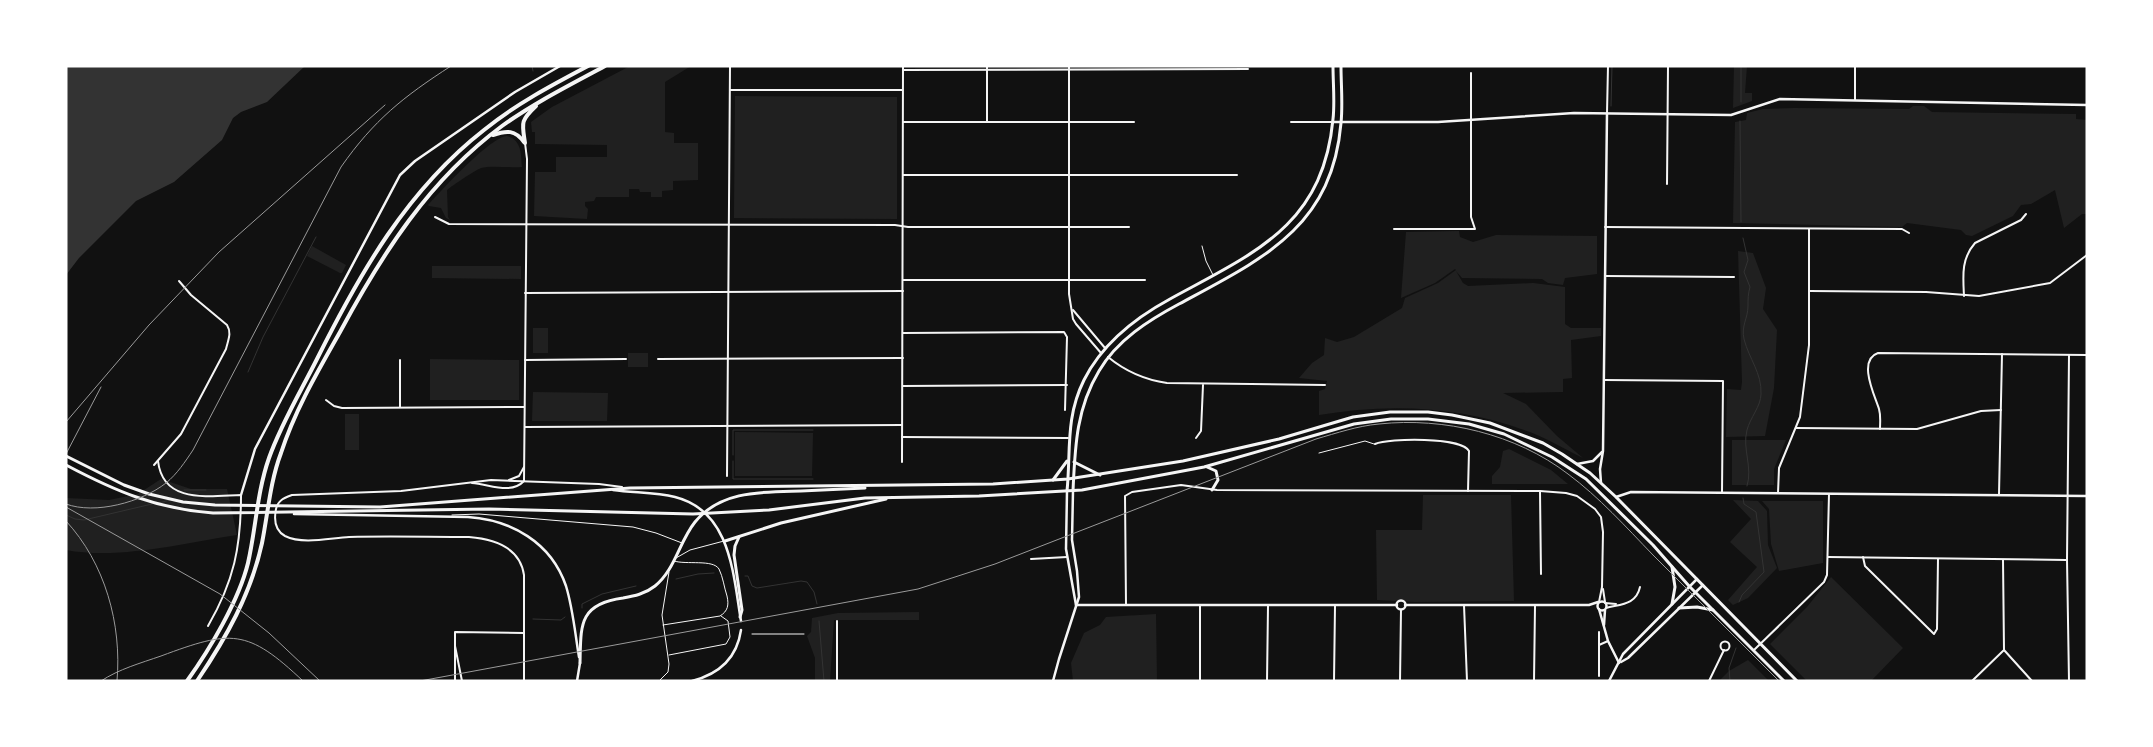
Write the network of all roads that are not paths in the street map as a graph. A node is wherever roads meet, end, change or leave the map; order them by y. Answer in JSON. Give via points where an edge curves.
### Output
{"nodes":[{"id":1,"x":560,"y":66,"type":"edge"},
{"id":2,"x":588,"y":66,"type":"edge"},
{"id":3,"x":605,"y":66,"type":"edge"},
{"id":4,"x":730,"y":66,"type":"edge"},
{"id":5,"x":1333,"y":66,"type":"edge"},
{"id":6,"x":1341,"y":66,"type":"edge"},
{"id":7,"x":1608,"y":66,"type":"edge"},
{"id":8,"x":1668,"y":66,"type":"edge"},
{"id":9,"x":1855,"y":66,"type":"edge"},
{"id":10,"x":903,"y":68,"type":"edge"},
{"id":11,"x":987,"y":68,"type":"edge"},
{"id":12,"x":1068,"y":68,"type":"edge"},
{"id":13,"x":1205,"y":68,"type":"edge"},
{"id":14,"x":1248,"y":69,"type":"dead end"},
{"id":15,"x":1471,"y":73,"type":"dead end"},
{"id":16,"x":730,"y":90,"type":"junction"},
{"id":17,"x":903,"y":90,"type":"junction"},
{"id":18,"x":542,"y":100,"type":"junction"},
{"id":19,"x":1855,"y":100,"type":"junction"},
{"id":20,"x":2087,"y":105,"type":"edge"},
{"id":21,"x":1607,"y":113,"type":"junction"},
{"id":22,"x":1667,"y":114,"type":"junction"},
{"id":23,"x":1471,"y":120,"type":"junction"},
{"id":24,"x":903,"y":122,"type":"junction"},
{"id":25,"x":987,"y":122,"type":"junction"},
{"id":26,"x":1068,"y":122,"type":"junction"},
{"id":27,"x":1134,"y":122,"type":"dead end"},
{"id":28,"x":1291,"y":122,"type":"dead end"},
{"id":29,"x":1333,"y":122,"type":"junction"},
{"id":30,"x":1341,"y":122,"type":"junction"},
{"id":31,"x":489,"y":136,"type":"junction"},
{"id":32,"x":525,"y":143,"type":"junction"},
{"id":33,"x":1068,"y":174,"type":"junction"},
{"id":34,"x":904,"y":175,"type":"junction"},
{"id":35,"x":1237,"y":175,"type":"dead end"},
{"id":36,"x":1667,"y":184,"type":"dead end"},
{"id":37,"x":2026,"y":214,"type":"dead end"},
{"id":38,"x":435,"y":216,"type":"dead end"},
{"id":39,"x":527,"y":223,"type":"junction"},
{"id":40,"x":728,"y":225,"type":"junction"},
{"id":41,"x":903,"y":226,"type":"junction"},
{"id":42,"x":1068,"y":227,"type":"junction"},
{"id":43,"x":1129,"y":227,"type":"dead end"},
{"id":44,"x":1605,"y":227,"type":"junction"},
{"id":45,"x":1394,"y":229,"type":"dead end"},
{"id":46,"x":1809,"y":229,"type":"junction"},
{"id":47,"x":1909,"y":233,"type":"dead end"},
{"id":48,"x":1202,"y":246,"type":"dead end"},
{"id":49,"x":2087,"y":255,"type":"edge"},
{"id":50,"x":1214,"y":275,"type":"junction"},
{"id":51,"x":1605,"y":276,"type":"junction"},
{"id":52,"x":1734,"y":277,"type":"dead end"},
{"id":53,"x":903,"y":280,"type":"junction"},
{"id":54,"x":1068,"y":280,"type":"junction"},
{"id":55,"x":1145,"y":280,"type":"dead end"},
{"id":56,"x":179,"y":281,"type":"dead end"},
{"id":57,"x":903,"y":290,"type":"junction"},
{"id":58,"x":1810,"y":291,"type":"junction"},
{"id":59,"x":728,"y":292,"type":"junction"},
{"id":60,"x":525,"y":293,"type":"junction"},
{"id":61,"x":1964,"y":296,"type":"junction"},
{"id":62,"x":1072,"y":310,"type":"junction"},
{"id":63,"x":902,"y":333,"type":"junction"},
{"id":64,"x":1105,"y":348,"type":"junction"},
{"id":65,"x":1101,"y":353,"type":"junction"},
{"id":66,"x":2002,"y":354,"type":"junction"},
{"id":67,"x":2069,"y":355,"type":"junction"},
{"id":68,"x":2087,"y":355,"type":"edge"},
{"id":69,"x":1108,"y":357,"type":"junction"},
{"id":70,"x":728,"y":358,"type":"junction"},
{"id":71,"x":903,"y":358,"type":"junction"},
{"id":72,"x":626,"y":359,"type":"dead end"},
{"id":73,"x":658,"y":359,"type":"dead end"},
{"id":74,"x":400,"y":360,"type":"dead end"},
{"id":75,"x":525,"y":360,"type":"junction"},
{"id":76,"x":1604,"y":380,"type":"junction"},
{"id":77,"x":1067,"y":384,"type":"junction"},
{"id":78,"x":1203,"y":385,"type":"junction"},
{"id":79,"x":1325,"y":385,"type":"dead end"},
{"id":80,"x":903,"y":386,"type":"junction"},
{"id":81,"x":326,"y":400,"type":"dead end"},
{"id":82,"x":400,"y":407,"type":"junction"},
{"id":83,"x":524,"y":407,"type":"junction"},
{"id":84,"x":1064,"y":410,"type":"dead end"},
{"id":85,"x":2001,"y":410,"type":"junction"},
{"id":86,"x":902,"y":425,"type":"junction"},
{"id":87,"x":728,"y":426,"type":"junction"},
{"id":88,"x":524,"y":427,"type":"junction"},
{"id":89,"x":1796,"y":428,"type":"junction"},
{"id":90,"x":1880,"y":429,"type":"junction"},
{"id":91,"x":902,"y":437,"type":"junction"},
{"id":92,"x":1068,"y":438,"type":"junction"},
{"id":93,"x":1196,"y":438,"type":"dead end"},
{"id":94,"x":1375,"y":444,"type":"joint"},
{"id":95,"x":1603,"y":451,"type":"junction"},
{"id":96,"x":1319,"y":453,"type":"dead end"},
{"id":97,"x":66,"y":456,"type":"edge"},
{"id":98,"x":1067,"y":460,"type":"junction"},
{"id":99,"x":158,"y":461,"type":"junction"},
{"id":100,"x":902,"y":462,"type":"dead end"},
{"id":101,"x":1074,"y":462,"type":"junction"},
{"id":102,"x":66,"y":464,"type":"edge"},
{"id":103,"x":154,"y":464,"type":"dead end"},
{"id":104,"x":524,"y":464,"type":"junction"},
{"id":105,"x":1577,"y":464,"type":"junction"},
{"id":106,"x":1204,"y":467,"type":"junction"},
{"id":107,"x":1100,"y":475,"type":"junction"},
{"id":108,"x":727,"y":476,"type":"dead end"},
{"id":109,"x":1068,"y":479,"type":"junction"},
{"id":110,"x":1074,"y":479,"type":"junction"},
{"id":111,"x":507,"y":480,"type":"junction"},
{"id":112,"x":524,"y":480,"type":"junction"},
{"id":113,"x":1053,"y":480,"type":"junction"},
{"id":114,"x":470,"y":483,"type":"junction"},
{"id":115,"x":1601,"y":483,"type":"junction"},
{"id":116,"x":884,"y":486,"type":"junction"},
{"id":117,"x":630,"y":488,"type":"junction"},
{"id":118,"x":612,"y":490,"type":"junction"},
{"id":119,"x":1212,"y":490,"type":"junction"},
{"id":120,"x":1067,"y":491,"type":"junction"},
{"id":121,"x":1073,"y":491,"type":"junction"},
{"id":122,"x":1468,"y":491,"type":"junction"},
{"id":123,"x":1540,"y":491,"type":"junction"},
{"id":124,"x":1722,"y":492,"type":"junction"},
{"id":125,"x":1778,"y":493,"type":"junction"},
{"id":126,"x":1828,"y":494,"type":"junction"},
{"id":127,"x":241,"y":495,"type":"junction"},
{"id":128,"x":1999,"y":495,"type":"junction"},
{"id":129,"x":2067,"y":496,"type":"junction"},
{"id":130,"x":2087,"y":496,"type":"edge"},
{"id":131,"x":893,"y":497,"type":"junction"},
{"id":132,"x":1616,"y":497,"type":"junction"},
{"id":133,"x":1608,"y":500,"type":"junction"},
{"id":134,"x":705,"y":513,"type":"junction"},
{"id":135,"x":294,"y":514,"type":"junction"},
{"id":136,"x":434,"y":517,"type":"junction"},
{"id":137,"x":740,"y":536,"type":"junction"},
{"id":138,"x":725,"y":541,"type":"junction"},
{"id":139,"x":682,"y":543,"type":"junction"},
{"id":140,"x":1067,"y":557,"type":"junction"},
{"id":141,"x":1828,"y":557,"type":"junction"},
{"id":142,"x":1863,"y":557,"type":"junction"},
{"id":143,"x":1031,"y":559,"type":"dead end"},
{"id":144,"x":1938,"y":559,"type":"junction"},
{"id":145,"x":674,"y":560,"type":"junction"},
{"id":146,"x":2003,"y":560,"type":"junction"},
{"id":147,"x":2067,"y":560,"type":"junction"},
{"id":148,"x":1672,"y":566,"type":"junction"},
{"id":149,"x":670,"y":569,"type":"junction"},
{"id":150,"x":1541,"y":574,"type":"dead end"},
{"id":151,"x":1697,"y":578,"type":"junction"},
{"id":152,"x":1703,"y":584,"type":"junction"},
{"id":153,"x":1689,"y":586,"type":"junction"},
{"id":154,"x":1602,"y":587,"type":"junction"},
{"id":155,"x":1640,"y":587,"type":"dead end"},
{"id":156,"x":1695,"y":592,"type":"junction"},
{"id":157,"x":1599,"y":602,"type":"junction"},
{"id":158,"x":1605,"y":602,"type":"junction"},
{"id":159,"x":1618,"y":604,"type":"junction"},
{"id":160,"x":1672,"y":604,"type":"junction"},
{"id":161,"x":1076,"y":605,"type":"junction"},
{"id":162,"x":1126,"y":605,"type":"junction"},
{"id":163,"x":1200,"y":605,"type":"junction"},
{"id":164,"x":1268,"y":605,"type":"junction"},
{"id":165,"x":1335,"y":605,"type":"junction"},
{"id":166,"x":1397,"y":605,"type":"junction"},
{"id":167,"x":1405,"y":605,"type":"junction"},
{"id":168,"x":1464,"y":605,"type":"junction"},
{"id":169,"x":1535,"y":605,"type":"junction"},
{"id":170,"x":1589,"y":605,"type":"junction"},
{"id":171,"x":1598,"y":608,"type":"junction"},
{"id":172,"x":1679,"y":608,"type":"junction"},
{"id":173,"x":1605,"y":609,"type":"junction"},
{"id":174,"x":1401,"y":610,"type":"junction"},
{"id":175,"x":1714,"y":611,"type":"junction"},
{"id":176,"x":720,"y":616,"type":"junction"},
{"id":177,"x":741,"y":619,"type":"joint"},
{"id":178,"x":837,"y":621,"type":"dead end"},
{"id":179,"x":663,"y":625,"type":"junction"},
{"id":180,"x":208,"y":626,"type":"dead end"},
{"id":181,"x":1604,"y":626,"type":"junction"},
{"id":182,"x":741,"y":630,"type":"dead end"},
{"id":183,"x":1599,"y":632,"type":"dead end"},
{"id":184,"x":524,"y":633,"type":"junction"},
{"id":185,"x":752,"y":634,"type":"dead end"},
{"id":186,"x":804,"y":634,"type":"dead end"},
{"id":187,"x":1608,"y":641,"type":"junction"},
{"id":188,"x":455,"y":644,"type":"junction"},
{"id":189,"x":1761,"y":644,"type":"junction"},
{"id":190,"x":1599,"y":645,"type":"junction"},
{"id":191,"x":1724,"y":650,"type":"dead end"},
{"id":192,"x":1754,"y":650,"type":"junction"},
{"id":193,"x":2004,"y":650,"type":"junction"},
{"id":194,"x":669,"y":655,"type":"junction"},
{"id":195,"x":580,"y":663,"type":"junction"},
{"id":196,"x":1619,"y":663,"type":"junction"},
{"id":197,"x":1599,"y":676,"type":"dead end"},
{"id":198,"x":187,"y":681,"type":"edge"},
{"id":199,"x":197,"y":681,"type":"edge"},
{"id":200,"x":455,"y":681,"type":"edge"},
{"id":201,"x":462,"y":681,"type":"edge"},
{"id":202,"x":524,"y":681,"type":"edge"},
{"id":203,"x":577,"y":681,"type":"edge"},
{"id":204,"x":659,"y":681,"type":"edge"},
{"id":205,"x":692,"y":681,"type":"edge"},
{"id":206,"x":837,"y":681,"type":"edge"},
{"id":207,"x":1054,"y":681,"type":"edge"},
{"id":208,"x":1200,"y":681,"type":"edge"},
{"id":209,"x":1267,"y":681,"type":"edge"},
{"id":210,"x":1334,"y":681,"type":"edge"},
{"id":211,"x":1400,"y":681,"type":"edge"},
{"id":212,"x":1467,"y":681,"type":"edge"},
{"id":213,"x":1534,"y":681,"type":"edge"},
{"id":214,"x":1609,"y":681,"type":"edge"},
{"id":215,"x":1709,"y":681,"type":"edge"},
{"id":216,"x":1784,"y":681,"type":"edge"},
{"id":217,"x":1797,"y":681,"type":"edge"},
{"id":218,"x":1972,"y":681,"type":"edge"},
{"id":219,"x":2032,"y":681,"type":"edge"},
{"id":220,"x":2069,"y":681,"type":"edge"}],
"edges":[{"from":1,"to":127,"type":"street","via":[[531,82],[415,161],[400,175],[255,449]]},
{"from":2,"to":198,"type":"highway","via":[[509,112],[460,150],[409,203],[376,251],[324,346],[270,456],[260,489],[244,577],[222,624]]},
{"from":3,"to":18,"type":"highway"},
{"from":4,"to":16,"type":"street"},
{"from":5,"to":29,"type":"main road"},
{"from":6,"to":30,"type":"main road"},
{"from":7,"to":21,"type":"street"},
{"from":8,"to":22,"type":"street"},
{"from":9,"to":19,"type":"street"},
{"from":10,"to":11,"type":"street"},
{"from":10,"to":17,"type":"street"},
{"from":11,"to":12,"type":"street"},
{"from":11,"to":25,"type":"street"},
{"from":12,"to":13,"type":"street"},
{"from":12,"to":26,"type":"street"},
{"from":13,"to":14,"type":"street"},
{"from":15,"to":23,"type":"street"},
{"from":16,"to":17,"type":"street"},
{"from":16,"to":40,"type":"street"},
{"from":17,"to":24,"type":"street"},
{"from":18,"to":31,"type":"highway"},
{"from":18,"to":32,"type":"highway","via":[[523,120]]},
{"from":19,"to":20,"type":"street"},
{"from":19,"to":22,"type":"street","via":[[1780,99],[1731,114]]},
{"from":21,"to":22,"type":"street"},
{"from":21,"to":23,"type":"street"},
{"from":21,"to":44,"type":"street"},
{"from":22,"to":36,"type":"street"},
{"from":23,"to":30,"type":"street"},
{"from":23,"to":45,"type":"street","via":[[1474,229]]},
{"from":24,"to":25,"type":"street"},
{"from":24,"to":34,"type":"street"},
{"from":25,"to":26,"type":"street"},
{"from":26,"to":27,"type":"street"},
{"from":26,"to":33,"type":"street"},
{"from":28,"to":29,"type":"street"},
{"from":29,"to":30,"type":"street"},
{"from":29,"to":50,"type":"main road","via":[[1320,178],[1297,216],[1262,246]]},
{"from":30,"to":69,"type":"main road","via":[[1327,183],[1300,224],[1264,256],[1151,320]]},
{"from":31,"to":32,"type":"highway","via":[[512,132]]},
{"from":31,"to":199,"type":"highway","via":[[426,196],[383,255],[303,400],[280,454],[251,580],[230,629]]},
{"from":32,"to":39,"type":"street"},
{"from":33,"to":34,"type":"street"},
{"from":33,"to":35,"type":"street"},
{"from":33,"to":42,"type":"street"},
{"from":34,"to":41,"type":"street"},
{"from":37,"to":61,"type":"street","via":[[1969,249],[1963,266]]},
{"from":38,"to":39,"type":"street","via":[[449,224]]},
{"from":39,"to":40,"type":"street"},
{"from":39,"to":60,"type":"street"},
{"from":40,"to":41,"type":"street"},
{"from":40,"to":59,"type":"street"},
{"from":41,"to":42,"type":"street"},
{"from":41,"to":53,"type":"street"},
{"from":42,"to":43,"type":"street"},
{"from":42,"to":54,"type":"street"},
{"from":44,"to":46,"type":"street"},
{"from":44,"to":51,"type":"street"},
{"from":46,"to":47,"type":"street","via":[[1902,229]]},
{"from":46,"to":58,"type":"street"},
{"from":48,"to":50,"type":"lane"},
{"from":49,"to":61,"type":"street","via":[[2050,283]]},
{"from":50,"to":64,"type":"main road","via":[[1144,314]]},
{"from":51,"to":52,"type":"street"},
{"from":51,"to":76,"type":"street"},
{"from":53,"to":54,"type":"street"},
{"from":53,"to":57,"type":"street"},
{"from":54,"to":55,"type":"street"},
{"from":54,"to":62,"type":"street"},
{"from":56,"to":99,"type":"street","via":[[226,325],[230,336],[181,434]]},
{"from":57,"to":59,"type":"street"},
{"from":57,"to":63,"type":"street"},
{"from":58,"to":61,"type":"street","via":[[1926,292]]},
{"from":58,"to":89,"type":"street","via":[[1810,345]]},
{"from":59,"to":60,"type":"street"},
{"from":59,"to":70,"type":"street"},
{"from":60,"to":75,"type":"street"},
{"from":62,"to":64,"type":"street"},
{"from":62,"to":65,"type":"street","via":[[1080,330]]},
{"from":63,"to":71,"type":"street"},
{"from":63,"to":77,"type":"street","via":[[1064,332],[1067,337]]},
{"from":64,"to":65,"type":"main road"},
{"from":64,"to":69,"type":"street"},
{"from":65,"to":69,"type":"street"},
{"from":65,"to":92,"type":"main road","via":[[1079,391]]},
{"from":66,"to":67,"type":"street"},
{"from":66,"to":85,"type":"street"},
{"from":66,"to":90,"type":"street","via":[[1874,354],[1870,360],[1868,381],[1880,414]]},
{"from":67,"to":68,"type":"street"},
{"from":67,"to":129,"type":"street"},
{"from":69,"to":78,"type":"street","via":[[1154,381]]},
{"from":69,"to":101,"type":"main road","via":[[1093,381],[1081,412]]},
{"from":70,"to":71,"type":"street"},
{"from":70,"to":73,"type":"street"},
{"from":70,"to":87,"type":"street"},
{"from":71,"to":80,"type":"street"},
{"from":72,"to":75,"type":"street"},
{"from":74,"to":82,"type":"street"},
{"from":75,"to":83,"type":"street"},
{"from":76,"to":95,"type":"street"},
{"from":76,"to":124,"type":"street","via":[[1724,381]]},
{"from":77,"to":80,"type":"street"},
{"from":77,"to":84,"type":"street"},
{"from":78,"to":79,"type":"street"},
{"from":78,"to":93,"type":"street","via":[[1201,431]]},
{"from":80,"to":86,"type":"street"},
{"from":81,"to":82,"type":"street","via":[[340,407]]},
{"from":82,"to":83,"type":"street"},
{"from":83,"to":88,"type":"street"},
{"from":85,"to":90,"type":"street","via":[[1982,411],[1917,429]]},
{"from":85,"to":128,"type":"street"},
{"from":86,"to":87,"type":"street"},
{"from":86,"to":91,"type":"street"},
{"from":87,"to":88,"type":"street"},
{"from":87,"to":108,"type":"street"},
{"from":88,"to":104,"type":"street"},
{"from":89,"to":90,"type":"street"},
{"from":89,"to":125,"type":"street","via":[[1779,468]]},
{"from":91,"to":92,"type":"street"},
{"from":91,"to":100,"type":"street"},
{"from":92,"to":98,"type":"main road"},
{"from":94,"to":96,"type":"lane","via":[[1365,441]]},
{"from":94,"to":122,"type":"street","via":[[1417,440],[1452,443],[1467,448]]},
{"from":95,"to":105,"type":"street","via":[[1593,461]]},
{"from":95,"to":115,"type":"street"},
{"from":97,"to":118,"type":"main road","via":[[124,485],[168,499],[207,505],[416,506]]},
{"from":98,"to":109,"type":"main road"},
{"from":98,"to":113,"type":"main road"},
{"from":99,"to":103,"type":"street"},
{"from":99,"to":127,"type":"street","via":[[163,479],[182,493]]},
{"from":101,"to":107,"type":"main road"},
{"from":101,"to":110,"type":"main road"},
{"from":102,"to":135,"type":"main road","via":[[124,493],[161,506],[213,514]]},
{"from":104,"to":111,"type":"street","via":[[519,476]]},
{"from":104,"to":112,"type":"street"},
{"from":105,"to":107,"type":"main road","via":[[1543,443],[1490,423],[1452,415],[1398,412],[1353,417],[1193,459]]},
{"from":105,"to":115,"type":"main road"},
{"from":106,"to":119,"type":"main road","via":[[1216,471],[1218,480]]},
{"from":106,"to":121,"type":"main road"},
{"from":106,"to":133,"type":"main road","via":[[1354,424],[1428,419],[1469,424],[1522,442],[1586,479]]},
{"from":107,"to":110,"type":"main road"},
{"from":109,"to":110,"type":"main road"},
{"from":109,"to":113,"type":"main road"},
{"from":109,"to":120,"type":"main road"},
{"from":110,"to":121,"type":"main road"},
{"from":111,"to":112,"type":"street"},
{"from":111,"to":114,"type":"street"},
{"from":112,"to":114,"type":"street","via":[[508,488]]},
{"from":112,"to":117,"type":"street"},
{"from":113,"to":116,"type":"main road"},
{"from":114,"to":184,"type":"street","via":[[401,491],[292,495],[280,500],[274,517],[278,530],[290,538],[304,540],[469,537],[505,546],[518,557],[523,568]]},
{"from":115,"to":132,"type":"main road"},
{"from":116,"to":117,"type":"main road"},
{"from":116,"to":134,"type":"main road","via":[[746,494],[728,499]]},
{"from":117,"to":118,"type":"main road"},
{"from":118,"to":134,"type":"street","via":[[677,498]]},
{"from":119,"to":122,"type":"street"},
{"from":119,"to":162,"type":"street","via":[[1180,485],[1132,492],[1125,496]]},
{"from":120,"to":121,"type":"main road"},
{"from":120,"to":131,"type":"main road"},
{"from":120,"to":140,"type":"street"},
{"from":121,"to":161,"type":"street","via":[[1072,540],[1079,597]]},
{"from":122,"to":123,"type":"street"},
{"from":123,"to":150,"type":"street"},
{"from":123,"to":154,"type":"street","via":[[1572,494],[1599,514],[1603,525]]},
{"from":124,"to":125,"type":"street"},
{"from":124,"to":132,"type":"street","via":[[1631,492]]},
{"from":125,"to":126,"type":"street"},
{"from":126,"to":128,"type":"street"},
{"from":126,"to":141,"type":"street"},
{"from":127,"to":180,"type":"street","via":[[241,530],[235,565],[227,591]]},
{"from":128,"to":129,"type":"street"},
{"from":129,"to":130,"type":"street"},
{"from":129,"to":147,"type":"street"},
{"from":131,"to":135,"type":"main road","via":[[746,512],[668,514],[489,509]]},
{"from":131,"to":137,"type":"main road","via":[[786,521]]},
{"from":132,"to":133,"type":"main road"},
{"from":132,"to":151,"type":"main road"},
{"from":133,"to":148,"type":"main road"},
{"from":134,"to":138,"type":"street"},
{"from":134,"to":139,"type":"main road","via":[[694,523]]},
{"from":135,"to":136,"type":"street"},
{"from":136,"to":139,"type":"lane","via":[[479,514],[633,527]]},
{"from":136,"to":195,"type":"street","via":[[496,520],[512,526],[541,546],[557,566],[565,584]]},
{"from":137,"to":138,"type":"main road"},
{"from":137,"to":177,"type":"main road","via":[[734,550]]},
{"from":138,"to":145,"type":"lane","via":[[690,550]]},
{"from":138,"to":177,"type":"street"},
{"from":139,"to":145,"type":"main road"},
{"from":140,"to":143,"type":"street"},
{"from":140,"to":161,"type":"street"},
{"from":141,"to":142,"type":"street"},
{"from":141,"to":189,"type":"street","via":[[1824,582]]},
{"from":142,"to":144,"type":"street"},
{"from":142,"to":144,"type":"street","via":[[1865,566],[1934,634],[1938,629]]},
{"from":144,"to":146,"type":"street"},
{"from":145,"to":149,"type":"main road"},
{"from":145,"to":176,"type":"lane","via":[[715,565],[728,600],[726,612]]},
{"from":146,"to":147,"type":"street"},
{"from":146,"to":193,"type":"street"},
{"from":147,"to":220,"type":"street"},
{"from":148,"to":153,"type":"main road"},
{"from":148,"to":160,"type":"main road","via":[[1675,586]]},
{"from":149,"to":179,"type":"lane"},
{"from":149,"to":195,"type":"main road","via":[[645,592],[605,601],[591,608],[582,623]]},
{"from":151,"to":152,"type":"main road"},
{"from":151,"to":153,"type":"street"},
{"from":152,"to":156,"type":"street"},
{"from":152,"to":189,"type":"main road"},
{"from":153,"to":156,"type":"main road"},
{"from":153,"to":160,"type":"street"},
{"from":154,"to":157,"type":"street"},
{"from":154,"to":158,"type":"street"},
{"from":155,"to":159,"type":"street","via":[[1632,601]]},
{"from":156,"to":172,"type":"street"},
{"from":156,"to":175,"type":"main road"},
{"from":157,"to":158,"type":"street"},
{"from":157,"to":170,"type":"street"},
{"from":157,"to":171,"type":"street"},
{"from":158,"to":159,"type":"street"},
{"from":158,"to":173,"type":"street"},
{"from":159,"to":173,"type":"street"},
{"from":160,"to":196,"type":"street","via":[[1623,654]]},
{"from":161,"to":162,"type":"street"},
{"from":161,"to":207,"type":"street"},
{"from":162,"to":163,"type":"street"},
{"from":163,"to":164,"type":"street"},
{"from":163,"to":208,"type":"street"},
{"from":164,"to":165,"type":"street"},
{"from":164,"to":209,"type":"street"},
{"from":165,"to":166,"type":"street"},
{"from":165,"to":210,"type":"street"},
{"from":166,"to":167,"type":"street","via":[[1400,601]]},
{"from":166,"to":174,"type":"street"},
{"from":167,"to":168,"type":"street"},
{"from":167,"to":174,"type":"street"},
{"from":168,"to":169,"type":"street"},
{"from":168,"to":212,"type":"street"},
{"from":169,"to":170,"type":"street"},
{"from":169,"to":213,"type":"street"},
{"from":170,"to":171,"type":"street"},
{"from":171,"to":173,"type":"street"},
{"from":171,"to":181,"type":"street"},
{"from":172,"to":175,"type":"main road","via":[[1698,607]]},
{"from":172,"to":196,"type":"street"},
{"from":173,"to":181,"type":"street"},
{"from":174,"to":211,"type":"street"},
{"from":175,"to":192,"type":"main road"},
{"from":176,"to":179,"type":"lane"},
{"from":176,"to":194,"type":"lane","via":[[728,621],[730,637],[726,644]]},
{"from":178,"to":206,"type":"street"},
{"from":179,"to":194,"type":"lane"},
{"from":181,"to":187,"type":"street"},
{"from":182,"to":205,"type":"street","via":[[736,649],[728,662],[716,672]]},
{"from":183,"to":190,"type":"street"},
{"from":184,"to":188,"type":"street","via":[[455,632]]},
{"from":184,"to":202,"type":"street"},
{"from":185,"to":186,"type":"lane"},
{"from":187,"to":190,"type":"street"},
{"from":187,"to":196,"type":"street"},
{"from":188,"to":200,"type":"street"},
{"from":188,"to":201,"type":"street"},
{"from":189,"to":192,"type":"street"},
{"from":189,"to":217,"type":"main road"},
{"from":190,"to":197,"type":"street"},
{"from":191,"to":215,"type":"street"},
{"from":192,"to":216,"type":"main road"},
{"from":193,"to":218,"type":"street"},
{"from":193,"to":219,"type":"street"},
{"from":194,"to":204,"type":"lane","via":[[668,672]]},
{"from":195,"to":203,"type":"street"},
{"from":196,"to":214,"type":"street"}]}
